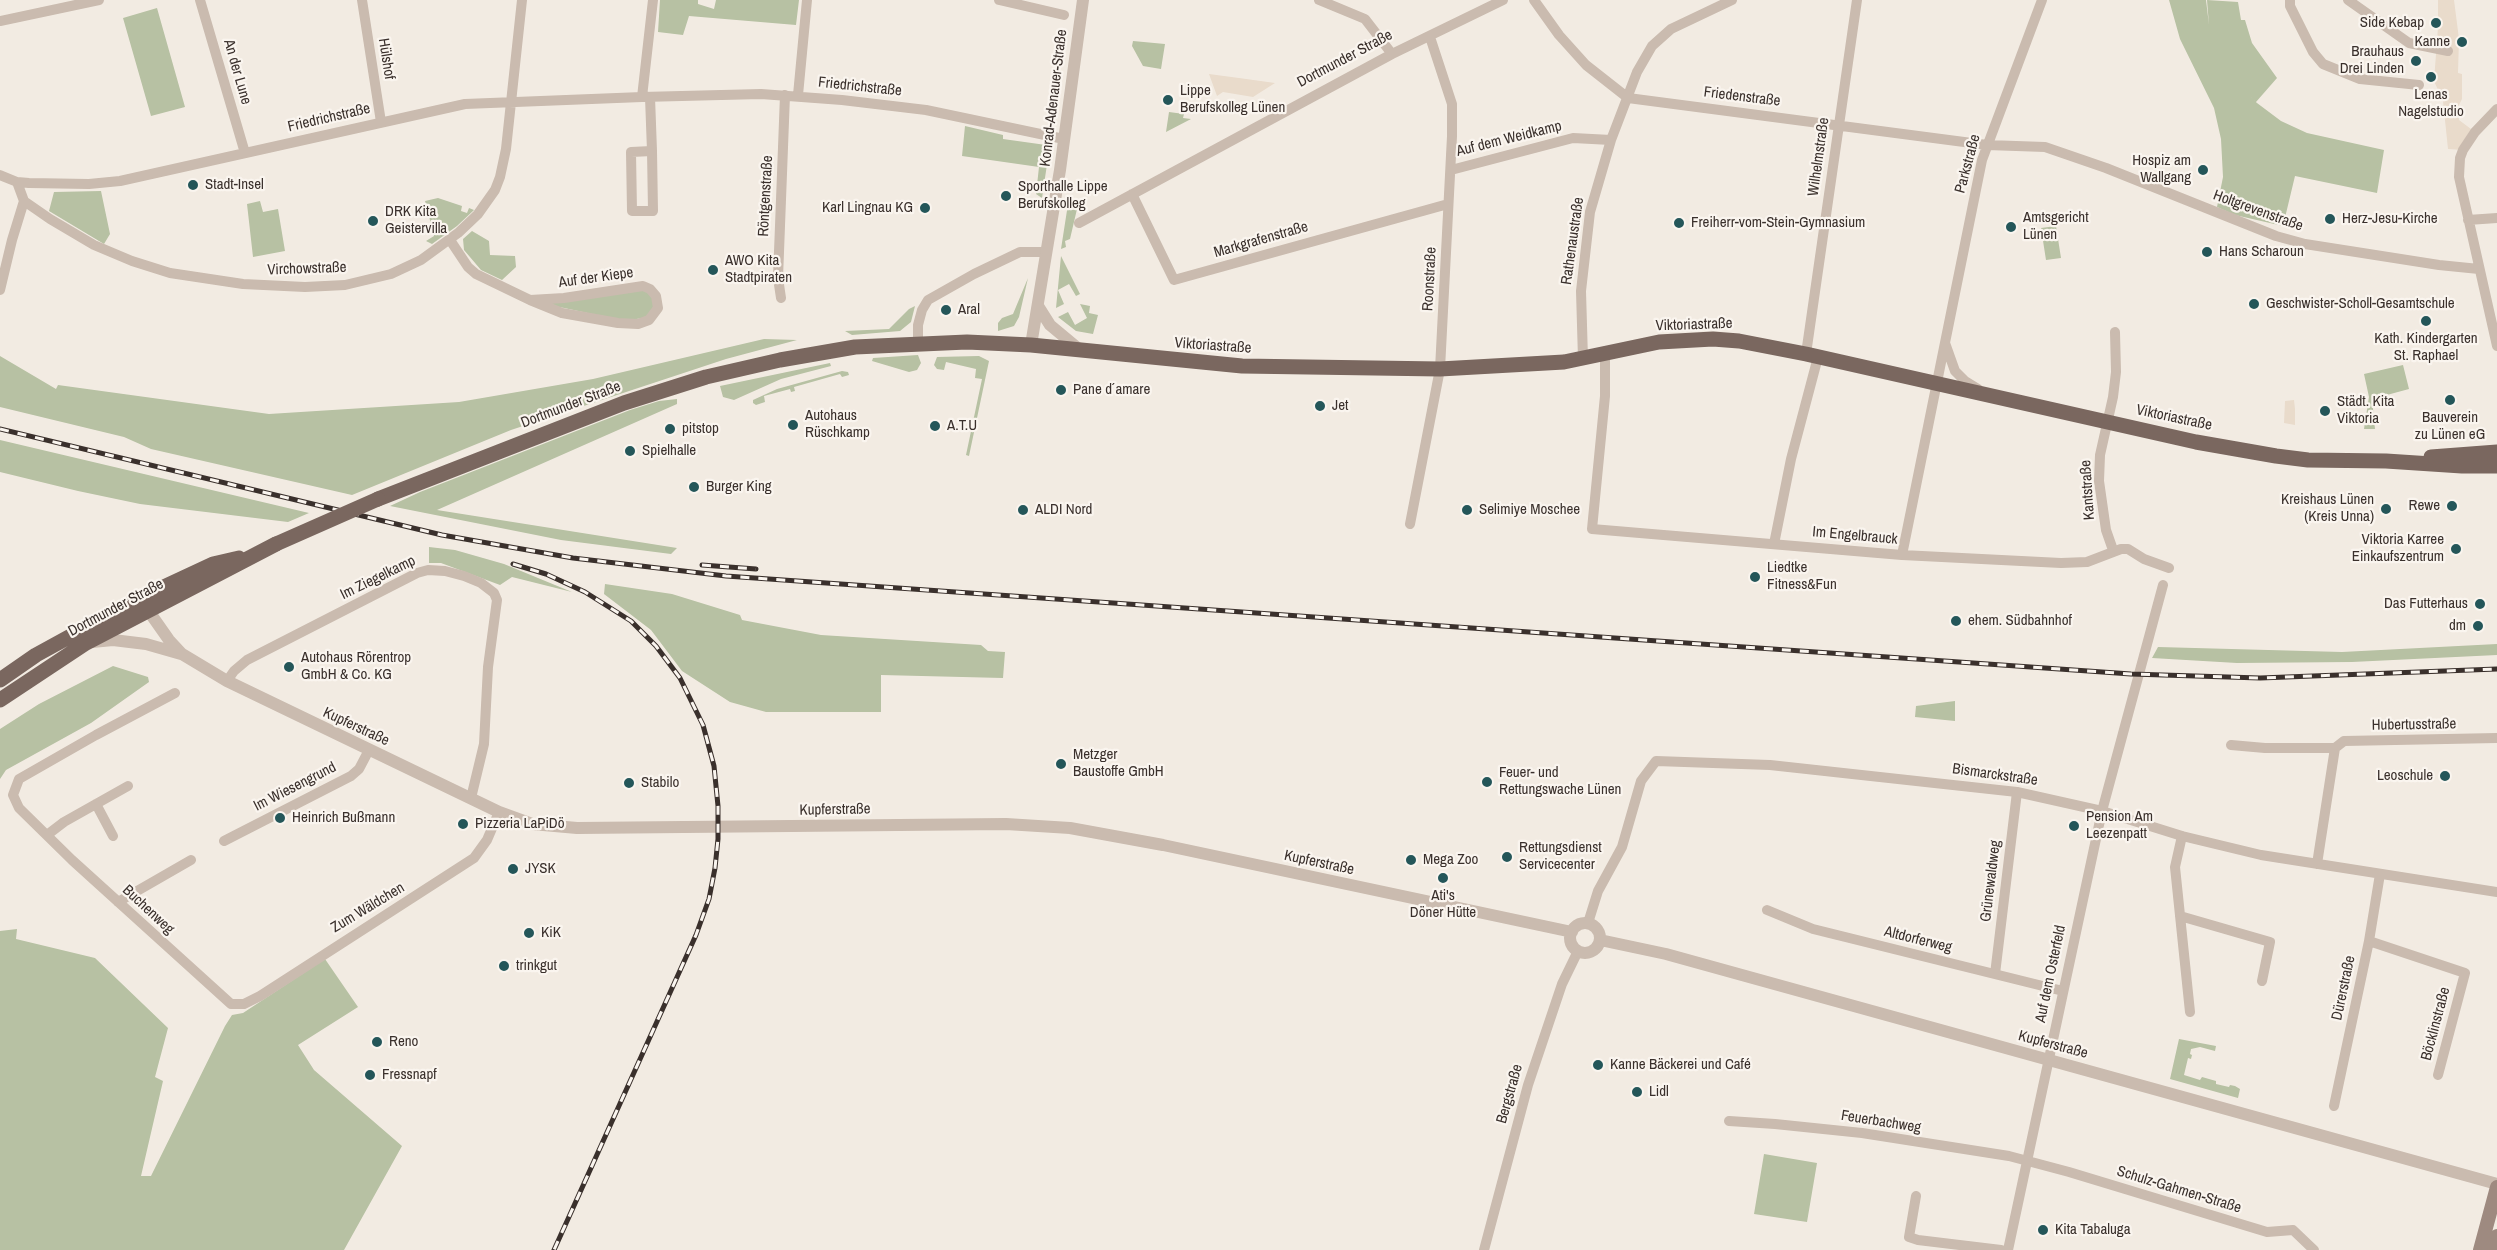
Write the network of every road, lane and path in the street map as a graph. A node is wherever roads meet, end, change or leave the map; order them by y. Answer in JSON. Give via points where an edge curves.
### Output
{"nodes":[{"id":1,"x":99,"y":0,"type":"edge"},
{"id":2,"x":200,"y":0,"type":"edge"},
{"id":3,"x":362,"y":0,"type":"edge"},
{"id":4,"x":522,"y":0,"type":"edge"},
{"id":5,"x":653,"y":0,"type":"edge"},
{"id":6,"x":807,"y":0,"type":"edge"},
{"id":7,"x":999,"y":0,"type":"edge"},
{"id":8,"x":1083,"y":0,"type":"edge"},
{"id":9,"x":1319,"y":0,"type":"edge"},
{"id":10,"x":1503,"y":0,"type":"edge"},
{"id":11,"x":1534,"y":0,"type":"edge"},
{"id":12,"x":1732,"y":0,"type":"edge"},
{"id":13,"x":1857,"y":0,"type":"edge"},
{"id":14,"x":2042,"y":0,"type":"edge"},
{"id":15,"x":2290,"y":0,"type":"edge"},
{"id":16,"x":2348,"y":0,"type":"edge"},
{"id":17,"x":1064,"y":15,"type":"dead end"},
{"id":18,"x":0,"y":21,"type":"edge"},
{"id":19,"x":1430,"y":37,"type":"junction"},
{"id":20,"x":2448,"y":51,"type":"dead end"},
{"id":21,"x":1392,"y":54,"type":"junction"},
{"id":22,"x":2419,"y":85,"type":"dead end"},
{"id":23,"x":785,"y":95,"type":"junction"},
{"id":24,"x":798,"y":95,"type":"junction"},
{"id":25,"x":646,"y":97,"type":"junction"},
{"id":26,"x":1628,"y":98,"type":"junction"},
{"id":27,"x":511,"y":102,"type":"junction"},
{"id":28,"x":2497,"y":109,"type":"edge"},
{"id":29,"x":381,"y":122,"type":"junction"},
{"id":30,"x":1839,"y":124,"type":"junction"},
{"id":31,"x":1064,"y":139,"type":"junction"},
{"id":32,"x":1611,"y":140,"type":"junction"},
{"id":33,"x":1987,"y":145,"type":"junction"},
{"id":34,"x":652,"y":151,"type":"junction"},
{"id":35,"x":245,"y":153,"type":"junction"},
{"id":36,"x":2106,"y":168,"type":"joint"},
{"id":37,"x":1451,"y":170,"type":"junction"},
{"id":38,"x":0,"y":176,"type":"edge"},
{"id":39,"x":17,"y":182,"type":"junction"},
{"id":40,"x":1132,"y":194,"type":"junction"},
{"id":41,"x":24,"y":201,"type":"junction"},
{"id":42,"x":1448,"y":204,"type":"junction"},
{"id":43,"x":2497,"y":218,"type":"edge"},
{"id":44,"x":2469,"y":220,"type":"junction"},
{"id":45,"x":1079,"y":223,"type":"dead end"},
{"id":46,"x":12,"y":240,"type":"junction"},
{"id":47,"x":450,"y":240,"type":"junction"},
{"id":48,"x":0,"y":248,"type":"edge"},
{"id":49,"x":1047,"y":252,"type":"junction"},
{"id":50,"x":2479,"y":269,"type":"junction"},
{"id":51,"x":0,"y":290,"type":"edge"},
{"id":52,"x":781,"y":298,"type":"dead end"},
{"id":53,"x":530,"y":300,"type":"junction"},
{"id":54,"x":1038,"y":306,"type":"junction"},
{"id":55,"x":2115,"y":332,"type":"dead end"},
{"id":56,"x":918,"y":343,"type":"junction"},
{"id":57,"x":1945,"y":343,"type":"junction"},
{"id":58,"x":1031,"y":345,"type":"junction"},
{"id":59,"x":2497,"y":346,"type":"edge"},
{"id":60,"x":1080,"y":351,"type":"junction"},
{"id":61,"x":1605,"y":354,"type":"junction"},
{"id":62,"x":1812,"y":355,"type":"junction"},
{"id":63,"x":1583,"y":359,"type":"junction"},
{"id":64,"x":1440,"y":369,"type":"junction"},
{"id":65,"x":1937,"y":383,"type":"junction"},
{"id":66,"x":1988,"y":395,"type":"junction"},
{"id":67,"x":2106,"y":422,"type":"junction"},
{"id":68,"x":2497,"y":452,"type":"edge"},
{"id":69,"x":2386,"y":461,"type":"junction"},
{"id":70,"x":2497,"y":465,"type":"edge"},
{"id":71,"x":1410,"y":524,"type":"dead end"},
{"id":72,"x":1774,"y":544,"type":"junction"},
{"id":73,"x":2113,"y":550,"type":"junction"},
{"id":74,"x":1902,"y":555,"type":"junction"},
{"id":75,"x":2169,"y":568,"type":"dead end"},
{"id":76,"x":2163,"y":585,"type":"dead end"},
{"id":77,"x":144,"y":604,"type":"junction"},
{"id":78,"x":86,"y":643,"type":"junction"},
{"id":79,"x":183,"y":654,"type":"junction"},
{"id":80,"x":0,"y":680,"type":"edge"},
{"id":81,"x":227,"y":681,"type":"junction"},
{"id":82,"x":175,"y":693,"type":"dead end"},
{"id":83,"x":0,"y":700,"type":"edge"},
{"id":84,"x":2497,"y":738,"type":"edge"},
{"id":85,"x":2231,"y":745,"type":"dead end"},
{"id":86,"x":2334,"y":748,"type":"junction"},
{"id":87,"x":369,"y":750,"type":"junction"},
{"id":88,"x":128,"y":786,"type":"dead end"},
{"id":89,"x":2017,"y":792,"type":"junction"},
{"id":90,"x":471,"y":798,"type":"junction"},
{"id":91,"x":96,"y":804,"type":"junction"},
{"id":92,"x":2102,"y":811,"type":"junction"},
{"id":93,"x":499,"y":812,"type":"junction"},
{"id":94,"x":47,"y":835,"type":"junction"},
{"id":95,"x":113,"y":836,"type":"dead end"},
{"id":96,"x":2182,"y":836,"type":"junction"},
{"id":97,"x":224,"y":841,"type":"dead end"},
{"id":98,"x":191,"y":860,"type":"dead end"},
{"id":99,"x":2317,"y":864,"type":"junction"},
{"id":100,"x":2380,"y":874,"type":"junction"},
{"id":101,"x":2497,"y":892,"type":"edge"},
{"id":102,"x":118,"y":902,"type":"junction"},
{"id":103,"x":1767,"y":910,"type":"dead end"},
{"id":104,"x":2180,"y":916,"type":"junction"},
{"id":105,"x":1588,"y":923,"type":"junction"},
{"id":106,"x":1572,"y":932,"type":"junction"},
{"id":107,"x":1600,"y":940,"type":"junction"},
{"id":108,"x":2369,"y":941,"type":"junction"},
{"id":109,"x":1578,"y":951,"type":"junction"},
{"id":110,"x":1995,"y":974,"type":"junction"},
{"id":111,"x":2262,"y":981,"type":"dead end"},
{"id":112,"x":2064,"y":991,"type":"junction"},
{"id":113,"x":231,"y":1004,"type":"joint"},
{"id":114,"x":2190,"y":1012,"type":"dead end"},
{"id":115,"x":2049,"y":1060,"type":"junction"},
{"id":116,"x":2438,"y":1075,"type":"dead end"},
{"id":117,"x":2334,"y":1106,"type":"dead end"},
{"id":118,"x":1729,"y":1121,"type":"dead end"},
{"id":119,"x":2028,"y":1162,"type":"junction"},
{"id":120,"x":2497,"y":1185,"type":"edge"},
{"id":121,"x":1916,"y":1196,"type":"dead end"},
{"id":122,"x":2497,"y":1236,"type":"edge"},
{"id":123,"x":1917,"y":1245,"type":"edge"},
{"id":124,"x":2495,"y":1249,"type":"edge"},
{"id":125,"x":1484,"y":1250,"type":"edge"},
{"id":126,"x":2001,"y":1250,"type":"edge"},
{"id":127,"x":2008,"y":1250,"type":"edge"},
{"id":128,"x":2314,"y":1250,"type":"edge"},
{"id":129,"x":2480,"y":1250,"type":"edge"}],
"edges":[{"from":1,"to":18,"type":"street"},
{"from":2,"to":35,"type":"street","name":"An der Lune"},
{"from":3,"to":29,"type":"street","name":"Hülshof"},
{"from":4,"to":27,"type":"street","name":"Virchowstraße"},
{"from":5,"to":25,"type":"street"},
{"from":6,"to":24,"type":"street"},
{"from":7,"to":17,"type":"street"},
{"from":8,"to":31,"type":"street","name":"Konrad-Adenauer-Straße"},
{"from":9,"to":21,"type":"street","via":[[1365,19]]},
{"from":10,"to":19,"type":"street","name":"Dortmunder Straße"},
{"from":11,"to":26,"type":"street","via":[[1586,65]]},
{"from":12,"to":26,"type":"street","name":"Rathenaustraße","via":[[1671,29],[1652,46]]},
{"from":13,"to":30,"type":"street","name":"Wilhelmstraße"},
{"from":14,"to":33,"type":"street","name":"Parkstraße"},
{"from":15,"to":22,"type":"street","via":[[2313,52],[2323,64],[2360,79]]},
{"from":16,"to":20,"type":"street","via":[[2409,43]]},
{"from":19,"to":21,"type":"street","name":"Dortmunder Straße"},
{"from":19,"to":37,"type":"street","name":"Roonstraße","via":[[1452,104]]},
{"from":21,"to":40,"type":"street","name":"Dortmunder Straße"},
{"from":23,"to":24,"type":"street","name":"Friedrichstraße"},
{"from":23,"to":25,"type":"street","name":"Friedrichstraße"},
{"from":23,"to":52,"type":"street","name":"Röntgenstraße","via":[[778,278]]},
{"from":24,"to":31,"type":"street","name":"Friedrichstraße","via":[[926,111]]},
{"from":25,"to":27,"type":"street","name":"Friedrichstraße"},
{"from":25,"to":34,"type":"street"},
{"from":26,"to":30,"type":"street","name":"Friedenstraße"},
{"from":26,"to":32,"type":"street","name":"Rathenaustraße"},
{"from":27,"to":29,"type":"street","name":"Friedrichstraße","via":[[465,104]]},
{"from":27,"to":47,"type":"street","name":"Virchowstraße","via":[[504,164],[495,190],[478,214]]},
{"from":28,"to":44,"type":"street","via":[[2475,132],[2460,158],[2459,177]]},
{"from":29,"to":35,"type":"street","name":"Friedrichstraße"},
{"from":30,"to":33,"type":"street","name":"Friedenstraße"},
{"from":30,"to":62,"type":"street","name":"Wilhelmstraße"},
{"from":31,"to":49,"type":"street","name":"Konrad-Adenauer-Straße"},
{"from":32,"to":37,"type":"street","name":"Auf dem Weidkamp","via":[[1573,138]]},
{"from":32,"to":63,"type":"street","name":"Rathenaustraße","via":[[1590,212],[1581,291]]},
{"from":33,"to":36,"type":"street","name":"Friedenstraße","via":[[2045,147]]},
{"from":33,"to":57,"type":"street","name":"Parkstraße"},
{"from":34,"to":34,"type":"street","via":[[653,211],[632,211],[631,152]]},
{"from":35,"to":39,"type":"street","name":"Friedrichstraße","via":[[120,181]]},
{"from":36,"to":50,"type":"street","name":"Holtgrevenstraße","via":[[2231,220],[2306,244]]},
{"from":37,"to":42,"type":"street","name":"Roonstraße"},
{"from":38,"to":39,"type":"street"},
{"from":39,"to":41,"type":"street"},
{"from":40,"to":42,"type":"street","name":"Markgrafenstraße","via":[[1174,280]]},
{"from":40,"to":45,"type":"street","name":"Dortmunder Straße"},
{"from":41,"to":46,"type":"street"},
{"from":41,"to":47,"type":"street","name":"Virchowstraße","via":[[94,245],[132,261],[170,273],[243,284],[311,287],[368,281],[421,260]]},
{"from":42,"to":64,"type":"street","name":"Roonstraße"},
{"from":43,"to":44,"type":"street"},
{"from":44,"to":50,"type":"street"},
{"from":46,"to":48,"type":"street"},
{"from":46,"to":51,"type":"street"},
{"from":47,"to":53,"type":"street","name":"Auf der Kiepe","via":[[476,274]]},
{"from":49,"to":54,"type":"street","name":"Konrad-Adenauer-Straße"},
{"from":49,"to":56,"type":"street","via":[[1020,252],[928,300],[918,325]]},
{"from":50,"to":59,"type":"street"},
{"from":53,"to":53,"type":"street","name":"Auf der Kiepe","via":[[562,313],[618,323],[649,320],[658,308],[656,296],[643,286]]},
{"from":54,"to":58,"type":"street","name":"Konrad-Adenauer-Straße"},
{"from":54,"to":60,"type":"street","via":[[1050,325]]},
{"from":55,"to":67,"type":"street","name":"Kantstraße","via":[[2116,372]]},
{"from":56,"to":58,"type":"main road","name":"Dortmunder Straße"},
{"from":56,"to":77,"type":"main road","name":"Dortmunder Straße","bridge":true,"via":[[818,353],[706,377],[624,403],[378,499]]},
{"from":57,"to":65,"type":"street","name":"Parkstraße"},
{"from":57,"to":66,"type":"street","via":[[1965,381]]},
{"from":58,"to":60,"type":"main road","name":"Viktoriastraße"},
{"from":60,"to":64,"type":"main road","name":"Viktoriastraße","via":[[1242,366]]},
{"from":61,"to":62,"type":"main road","name":"Viktoriastraße","via":[[1659,342],[1713,339]]},
{"from":61,"to":63,"type":"main road","name":"Viktoriastraße"},
{"from":61,"to":72,"type":"street","name":"Im Engelbrauck","via":[[1605,396],[1592,529]]},
{"from":62,"to":65,"type":"main road","name":"Viktoriastraße"},
{"from":62,"to":72,"type":"street","name":"Wilhelmstraße"},
{"from":63,"to":64,"type":"main road","name":"Viktoriastraße"},
{"from":64,"to":71,"type":"street","name":"Roonstraße"},
{"from":65,"to":66,"type":"main road","name":"Viktoriastraße"},
{"from":65,"to":74,"type":"street","name":"Parkstraße"},
{"from":66,"to":67,"type":"main road","name":"Viktoriastraße"},
{"from":67,"to":69,"type":"main road","name":"Viktoriastraße","via":[[2283,458]]},
{"from":67,"to":73,"type":"street","name":"Kantstraße","via":[[2099,481]]},
{"from":68,"to":69,"type":"main road","name":"Viktoriastraße"},
{"from":69,"to":70,"type":"main road","name":"Viktoriastraße"},
{"from":72,"to":74,"type":"street","name":"Im Engelbrauck"},
{"from":73,"to":74,"type":"street","name":"Im Engelbrauck","via":[[2098,559],[2074,563]]},
{"from":73,"to":75,"type":"street","via":[[2128,549]]},
{"from":76,"to":92,"type":"street"},
{"from":77,"to":78,"type":"main road","name":"Dortmunder Straße"},
{"from":77,"to":79,"type":"street","name":"Kupferstraße"},
{"from":77,"to":80,"type":"main road","name":"Dortmunder Straße","via":[[36,655]]},
{"from":78,"to":79,"type":"street","via":[[135,642]]},
{"from":78,"to":83,"type":"main road","name":"Dortmunder Straße"},
{"from":79,"to":81,"type":"street","name":"Kupferstraße"},
{"from":81,"to":87,"type":"street","name":"Kupferstraße"},
{"from":81,"to":90,"type":"street","name":"Im Ziegelkamp","via":[[247,660],[417,573],[445,571],[481,583],[497,600],[484,744]]},
{"from":82,"to":94,"type":"street","name":"Buchenweg","via":[[19,779],[13,795],[19,808]]},
{"from":84,"to":86,"type":"street","name":"Hubertusstraße","via":[[2344,741]]},
{"from":85,"to":86,"type":"street","name":"Hubertusstraße"},
{"from":86,"to":99,"type":"street"},
{"from":87,"to":90,"type":"street","name":"Kupferstraße"},
{"from":87,"to":97,"type":"street","name":"Im Wiesengrund","via":[[351,776]]},
{"from":88,"to":91,"type":"street"},
{"from":89,"to":92,"type":"street","name":"Bismarckstraße"},
{"from":89,"to":105,"type":"street","name":"Bismarckstraße","via":[[1770,765],[1656,761],[1641,781],[1622,847],[1598,891]]},
{"from":89,"to":110,"type":"street","name":"Grünewaldweg"},
{"from":90,"to":93,"type":"street","name":"Kupferstraße"},
{"from":91,"to":94,"type":"street"},
{"from":91,"to":95,"type":"street"},
{"from":92,"to":96,"type":"street","name":"Bismarckstraße"},
{"from":92,"to":112,"type":"street","name":"Auf dem Osterfeld"},
{"from":93,"to":106,"type":"street","name":"Kupferstraße","via":[[532,824],[555,827],[1006,824],[1070,828]]},
{"from":93,"to":113,"type":"street","name":"Zum Wäldchen","via":[[474,858],[260,996],[244,1004]]},
{"from":94,"to":102,"type":"street","name":"Buchenweg"},
{"from":96,"to":99,"type":"street","name":"Bismarckstraße"},
{"from":96,"to":104,"type":"street","via":[[2175,867]]},
{"from":98,"to":102,"type":"street"},
{"from":99,"to":100,"type":"street","name":"Bismarckstraße"},
{"from":100,"to":101,"type":"street","name":"Bismarckstraße"},
{"from":100,"to":108,"type":"street","name":"Dürerstraße"},
{"from":102,"to":113,"type":"street","name":"Buchenweg"},
{"from":103,"to":110,"type":"street","name":"Altdorferweg","via":[[1813,929]]},
{"from":104,"to":111,"type":"street","via":[[2270,942]]},
{"from":104,"to":114,"type":"street"},
{"from":105,"to":106,"type":"street"},
{"from":105,"to":107,"type":"street","via":[[1597,929]]},
{"from":106,"to":109,"type":"street","via":[[1572,945]]},
{"from":107,"to":109,"type":"street","via":[[1592,951]]},
{"from":107,"to":115,"type":"street","name":"Kupferstraße","via":[[1666,954]]},
{"from":108,"to":116,"type":"street","name":"Böcklinstraße","via":[[2465,973]]},
{"from":108,"to":117,"type":"street","name":"Dürerstraße"},
{"from":109,"to":125,"type":"street","name":"Bergstraße","via":[[1562,984],[1528,1085]]},
{"from":110,"to":112,"type":"street","name":"Altdorferweg"},
{"from":112,"to":115,"type":"street","name":"Auf dem Osterfeld"},
{"from":115,"to":119,"type":"street","name":"Auf dem Osterfeld"},
{"from":115,"to":120,"type":"street","name":"Kupferstraße"},
{"from":118,"to":119,"type":"street","name":"Feuerbachweg","via":[[1862,1133]]},
{"from":119,"to":127,"type":"street","name":"Auf dem Osterfeld"},
{"from":119,"to":128,"type":"street","name":"Schulz-Gahmen-Straße","via":[[2265,1232],[2293,1230]]},
{"from":120,"to":129,"type":"main road"},
{"from":121,"to":123,"type":"street","via":[[1909,1237]]},
{"from":122,"to":124,"type":"main road"},
{"from":123,"to":126,"type":"street"}]}
